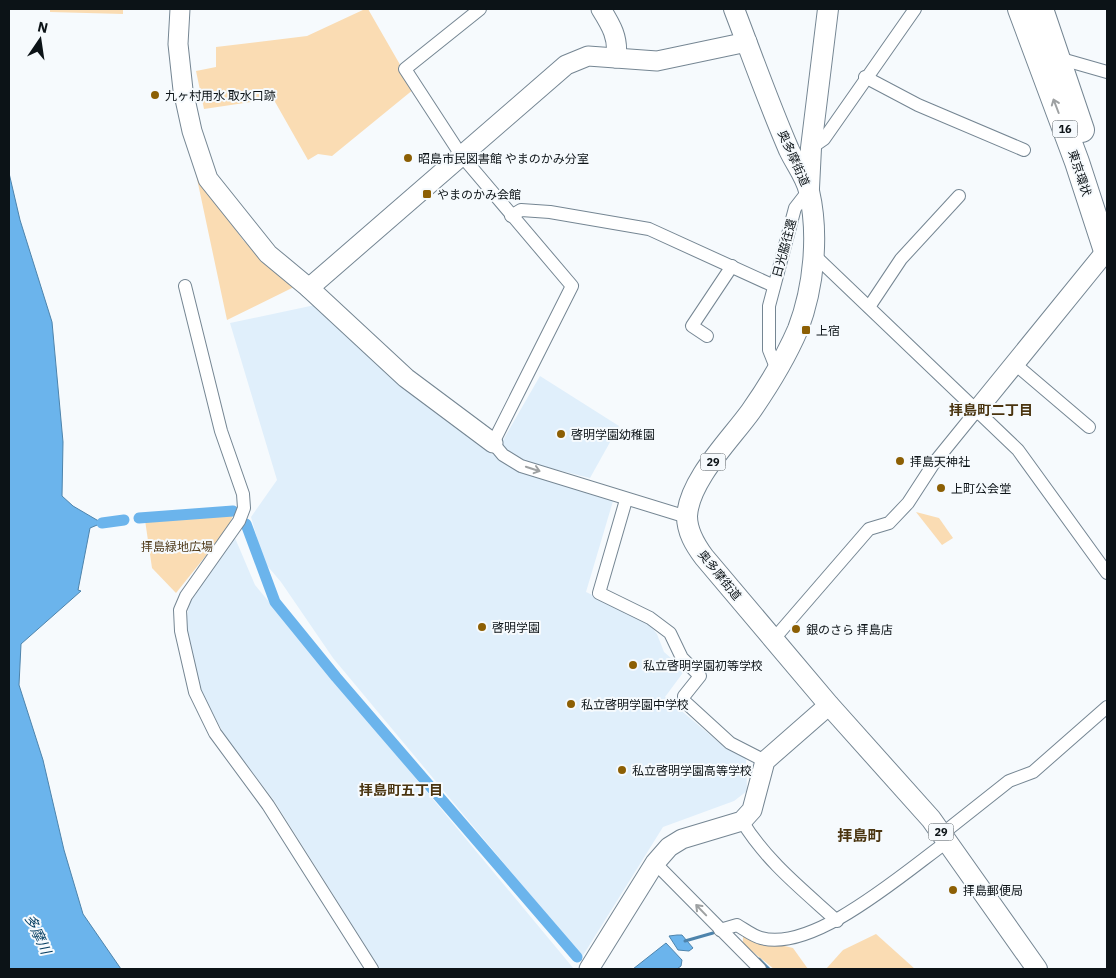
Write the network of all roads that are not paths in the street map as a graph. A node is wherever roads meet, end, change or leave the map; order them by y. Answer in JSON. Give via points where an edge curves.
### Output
{"nodes":[{"id":1,"x":180,"y":9,"type":"edge"},
{"id":2,"x":480,"y":9,"type":"edge"},
{"id":3,"x":601,"y":9,"type":"edge"},
{"id":4,"x":734,"y":9,"type":"edge"},
{"id":5,"x":828,"y":9,"type":"edge"},
{"id":6,"x":915,"y":9,"type":"edge"},
{"id":7,"x":1020,"y":9,"type":"edge"},
{"id":8,"x":1041,"y":9,"type":"edge"},
{"id":9,"x":747,"y":42,"type":"junction"},
{"id":10,"x":616,"y":58,"type":"junction"},
{"id":11,"x":1058,"y":58,"type":"junction"},
{"id":12,"x":1107,"y":72,"type":"edge"},
{"id":13,"x":865,"y":78,"type":"junction"},
{"id":14,"x":811,"y":148,"type":"junction"},
{"id":15,"x":1024,"y":150,"type":"dead end"},
{"id":16,"x":461,"y":155,"type":"junction"},
{"id":17,"x":809,"y":190,"type":"junction"},
{"id":18,"x":959,"y":196,"type":"dead end"},
{"id":19,"x":1107,"y":206,"type":"edge"},
{"id":20,"x":512,"y":216,"type":"junction"},
{"id":21,"x":1107,"y":252,"type":"edge"},
{"id":22,"x":814,"y":254,"type":"junction"},
{"id":23,"x":732,"y":266,"type":"junction"},
{"id":24,"x":185,"y":286,"type":"dead end"},
{"id":25,"x":774,"y":286,"type":"junction"},
{"id":26,"x":309,"y":288,"type":"junction"},
{"id":27,"x":869,"y":307,"type":"junction"},
{"id":28,"x":707,"y":336,"type":"dead end"},
{"id":29,"x":1015,"y":364,"type":"junction"},
{"id":30,"x":777,"y":370,"type":"junction"},
{"id":31,"x":978,"y":410,"type":"junction"},
{"id":32,"x":1089,"y":428,"type":"dead end"},
{"id":33,"x":493,"y":443,"type":"junction"},
{"id":34,"x":626,"y":500,"type":"junction"},
{"id":35,"x":687,"y":517,"type":"junction"},
{"id":36,"x":1107,"y":573,"type":"edge"},
{"id":37,"x":773,"y":640,"type":"junction"},
{"id":38,"x":829,"y":706,"type":"junction"},
{"id":39,"x":1107,"y":707,"type":"edge"},
{"id":40,"x":765,"y":761,"type":"junction"},
{"id":41,"x":742,"y":821,"type":"junction"},
{"id":42,"x":945,"y":837,"type":"junction"},
{"id":43,"x":655,"y":862,"type":"junction"},
{"id":44,"x":837,"y":921,"type":"junction"},
{"id":45,"x":720,"y":930,"type":"junction"},
{"id":46,"x":372,"y":969,"type":"edge"},
{"id":47,"x":588,"y":969,"type":"edge"},
{"id":48,"x":760,"y":969,"type":"edge"},
{"id":49,"x":1037,"y":969,"type":"edge"}],
"edges":[{"from":1,"to":26,"type":"street","via":[[178,44],[183,90],[208,179],[264,250]]},
{"from":2,"to":16,"type":"street","via":[[405,69]]},
{"from":3,"to":10,"type":"street","via":[[615,32]]},
{"from":4,"to":9,"type":"main road","name":"奥多摩街道","number":"29"},
{"from":5,"to":14,"type":"main road","number":"29"},
{"from":6,"to":13,"type":"street"},
{"from":21,"to":7,"type":"highway","name":"東京環状","number":"16","one_way":true},
{"from":8,"to":11,"type":"highway","name":"東京環状","number":"16"},
{"from":9,"to":10,"type":"street","via":[[657,61]]},
{"from":9,"to":17,"type":"main road","name":"奥多摩街道","number":"29","via":[[789,151]]},
{"from":10,"to":16,"type":"street","via":[[588,56],[566,65]]},
{"from":11,"to":12,"type":"street"},
{"from":11,"to":19,"type":"highway","name":"東京環状","number":"16"},
{"from":13,"to":14,"type":"street","via":[[824,140]]},
{"from":13,"to":15,"type":"street","via":[[918,105]]},
{"from":14,"to":17,"type":"main road","number":"29"},
{"from":16,"to":20,"type":"street"},
{"from":16,"to":26,"type":"street"},
{"from":17,"to":22,"type":"main road","name":"奥多摩街道","number":"29"},
{"from":17,"to":25,"type":"street","name":"日光脇往還","via":[[795,208]]},
{"from":18,"to":27,"type":"street","via":[[901,259]]},
{"from":20,"to":23,"type":"street","via":[[521,210],[550,212],[649,229]]},
{"from":20,"to":33,"type":"street","via":[[572,286]]},
{"from":21,"to":29,"type":"street"},
{"from":22,"to":27,"type":"street"},
{"from":22,"to":30,"type":"main road","name":"奥多摩街道","number":"29","via":[[807,302],[790,347]]},
{"from":23,"to":25,"type":"street"},
{"from":23,"to":28,"type":"street","via":[[692,326]]},
{"from":24,"to":46,"type":"street","via":[[221,431],[243,494],[244,508],[239,521],[186,596],[180,610],[180,631],[195,692],[215,733],[268,805]]},
{"from":25,"to":30,"type":"street","name":"日光脇往還","via":[[769,306],[769,350]]},
{"from":26,"to":33,"type":"street","via":[[406,378]]},
{"from":27,"to":31,"type":"street"},
{"from":29,"to":31,"type":"street"},
{"from":29,"to":32,"type":"street"},
{"from":30,"to":35,"type":"main road","name":"奥多摩街道","number":"29","via":[[696,486]]},
{"from":31,"to":36,"type":"street","via":[[1018,450]]},
{"from":31,"to":37,"type":"street","via":[[934,463],[908,503],[888,523],[865,533]]},
{"from":33,"to":34,"type":"street","one_way":true,"via":[[502,455],[520,466]]},
{"from":34,"to":35,"type":"street"},
{"from":34,"to":40,"type":"street","via":[[598,593],[650,618],[670,633],[682,658],[700,676],[684,696],[684,701],[730,743]]},
{"from":35,"to":37,"type":"main road","name":"奥多摩街道","number":"29","via":[[695,544]]},
{"from":37,"to":38,"type":"main road","name":"奥多摩街道","number":"29"},
{"from":38,"to":40,"type":"street"},
{"from":38,"to":42,"type":"main road","name":"奥多摩街道","number":"29"},
{"from":39,"to":42,"type":"street","via":[[1033,772],[1009,781]]},
{"from":40,"to":41,"type":"street","via":[[752,810]]},
{"from":41,"to":43,"type":"street","via":[[682,839],[668,847]]},
{"from":41,"to":44,"type":"street","via":[[772,861]]},
{"from":42,"to":44,"type":"street"},
{"from":42,"to":49,"type":"main road","name":"奥多摩街道","number":"29"},
{"from":45,"to":43,"type":"street","one_way":true},
{"from":43,"to":47,"type":"street"},
{"from":44,"to":45,"type":"street","via":[[804,935],[777,939],[760,938],[737,925]]},
{"from":45,"to":48,"type":"street"}]}
